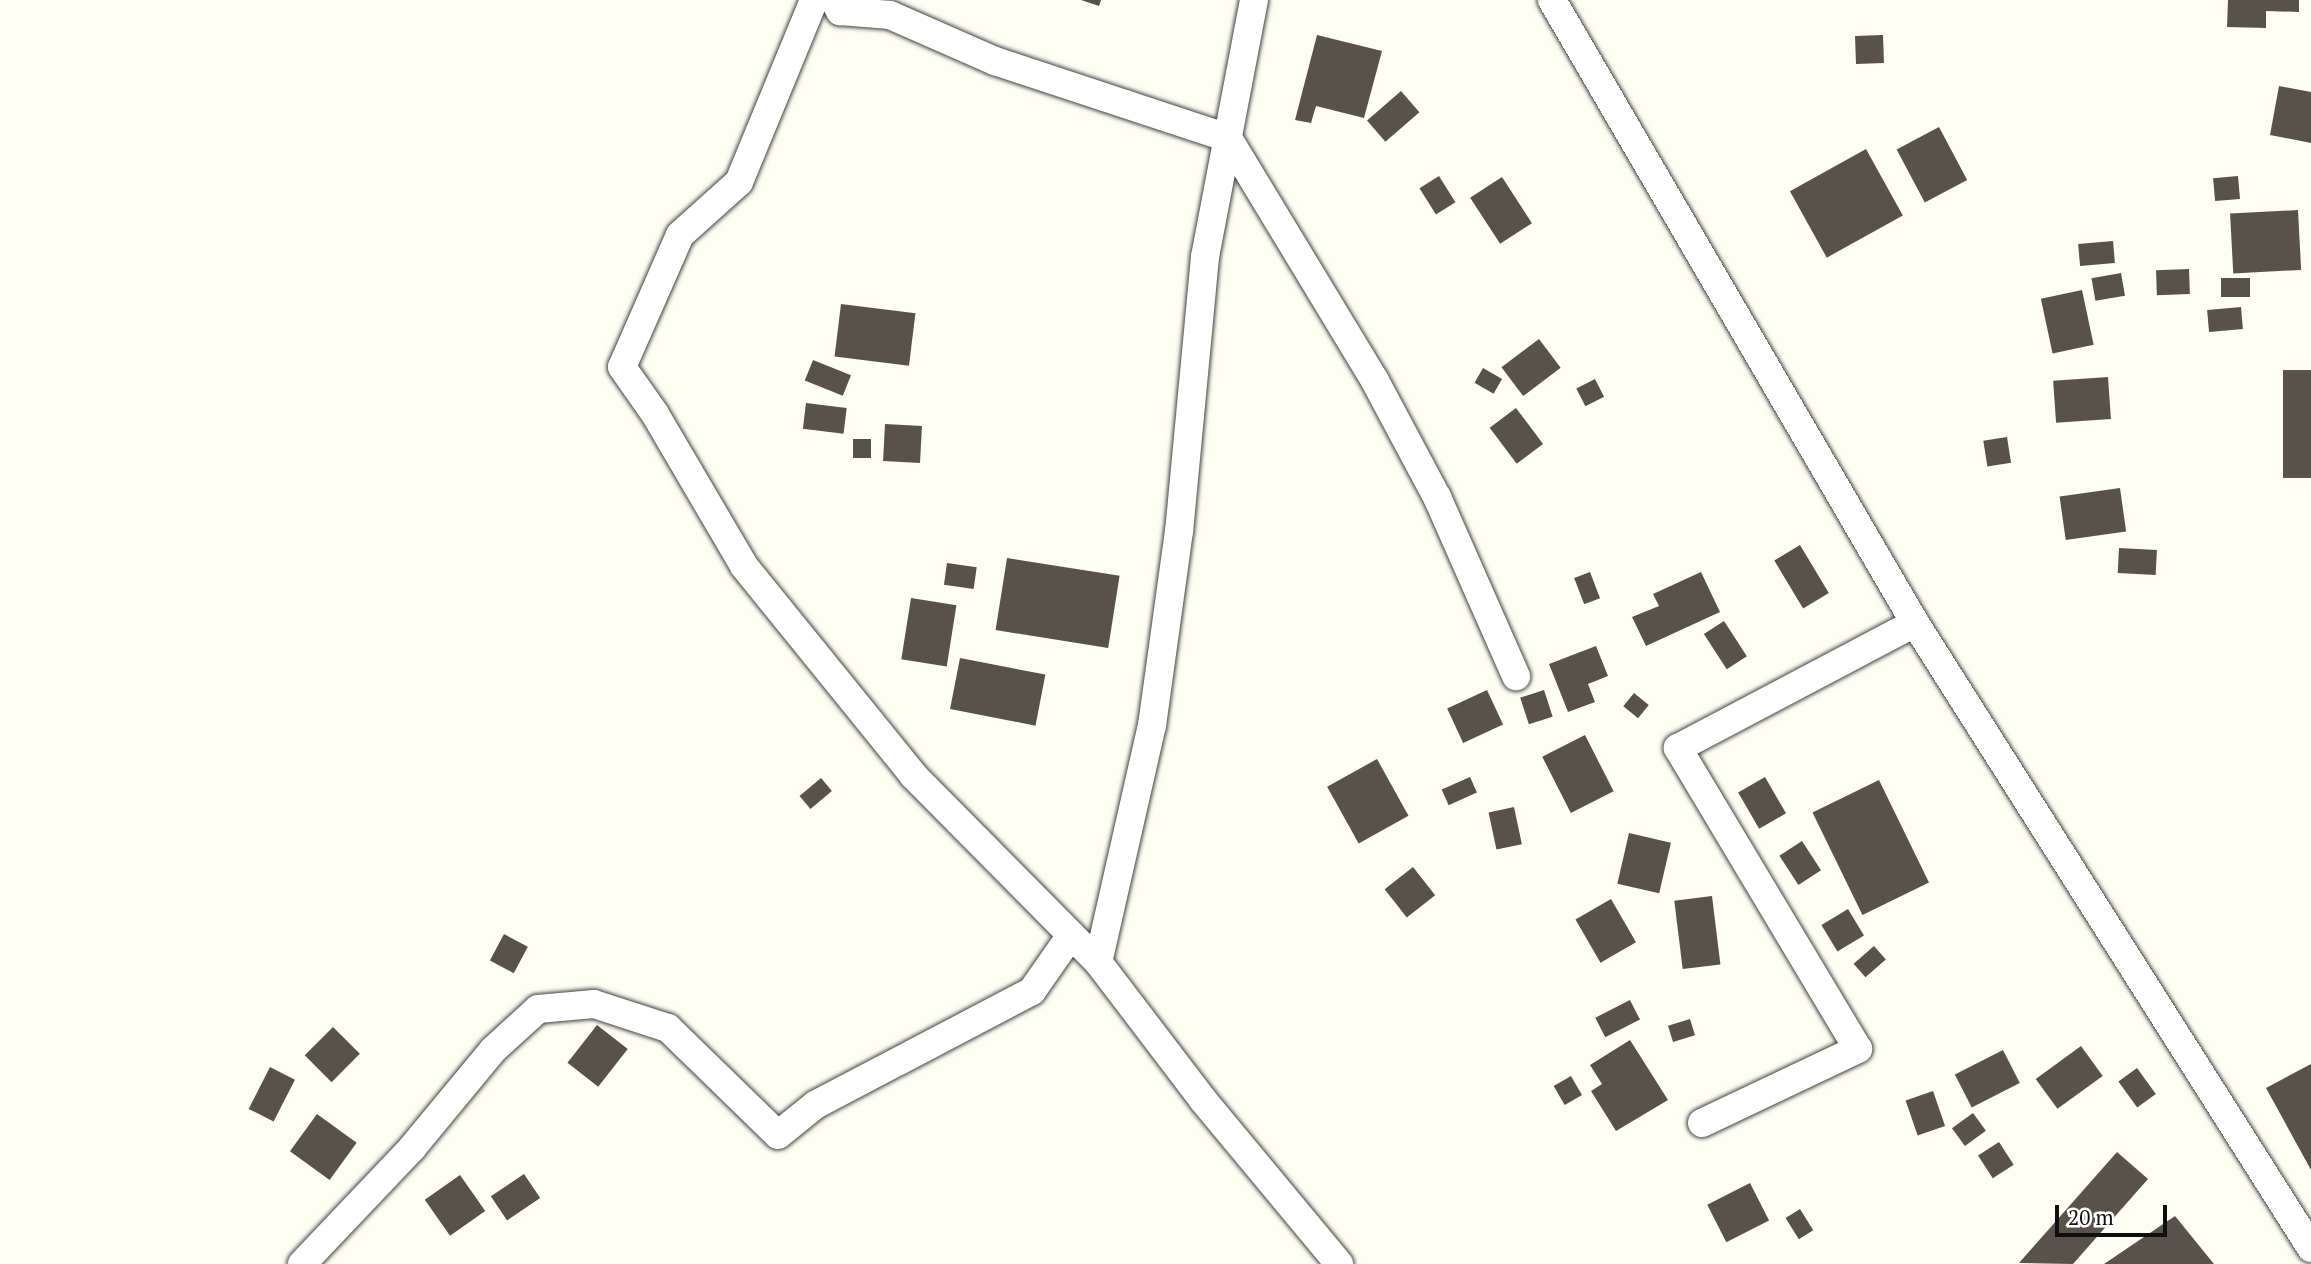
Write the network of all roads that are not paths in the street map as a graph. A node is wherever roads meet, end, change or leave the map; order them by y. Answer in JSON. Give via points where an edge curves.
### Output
{"nodes":[{"id":1,"x":814,"y":0,"type":"edge"},
{"id":2,"x":834,"y":0,"type":"edge"},
{"id":3,"x":1254,"y":0,"type":"edge"},
{"id":4,"x":1552,"y":0,"type":"edge"},
{"id":5,"x":1228,"y":138,"type":"junction"},
{"id":6,"x":1915,"y":623,"type":"junction"},
{"id":7,"x":1516,"y":676,"type":"dead end"},
{"id":8,"x":1071,"y":935,"type":"junction"},
{"id":9,"x":1098,"y":962,"type":"junction"},
{"id":10,"x":1702,"y":1123,"type":"dead end"},
{"id":11,"x":2311,"y":1248,"type":"edge"},
{"id":12,"x":302,"y":1264,"type":"edge"},
{"id":13,"x":1339,"y":1264,"type":"edge"}],
"edges":[{"from":1,"to":8,"type":"street","via":[[739,182],[680,235],[622,367],[655,414],[744,566],[913,775]]},
{"from":2,"to":5,"type":"street","via":[[840,11],[890,15],[995,61]]},
{"from":3,"to":5,"type":"street"},
{"from":4,"to":6,"type":"street"},
{"from":5,"to":7,"type":"street","via":[[1381,392],[1437,497]]},
{"from":5,"to":9,"type":"street","via":[[1205,257],[1179,531],[1152,725]]},
{"from":6,"to":10,"type":"street","via":[[1678,748],[1858,1049]]},
{"from":6,"to":11,"type":"street"},
{"from":8,"to":9,"type":"street"},
{"from":8,"to":12,"type":"street","via":[[1032,991],[815,1105],[778,1135],[668,1028],[594,1004],[538,1009],[493,1050],[412,1148]]},
{"from":9,"to":13,"type":"street","via":[[1203,1100]]}]}
